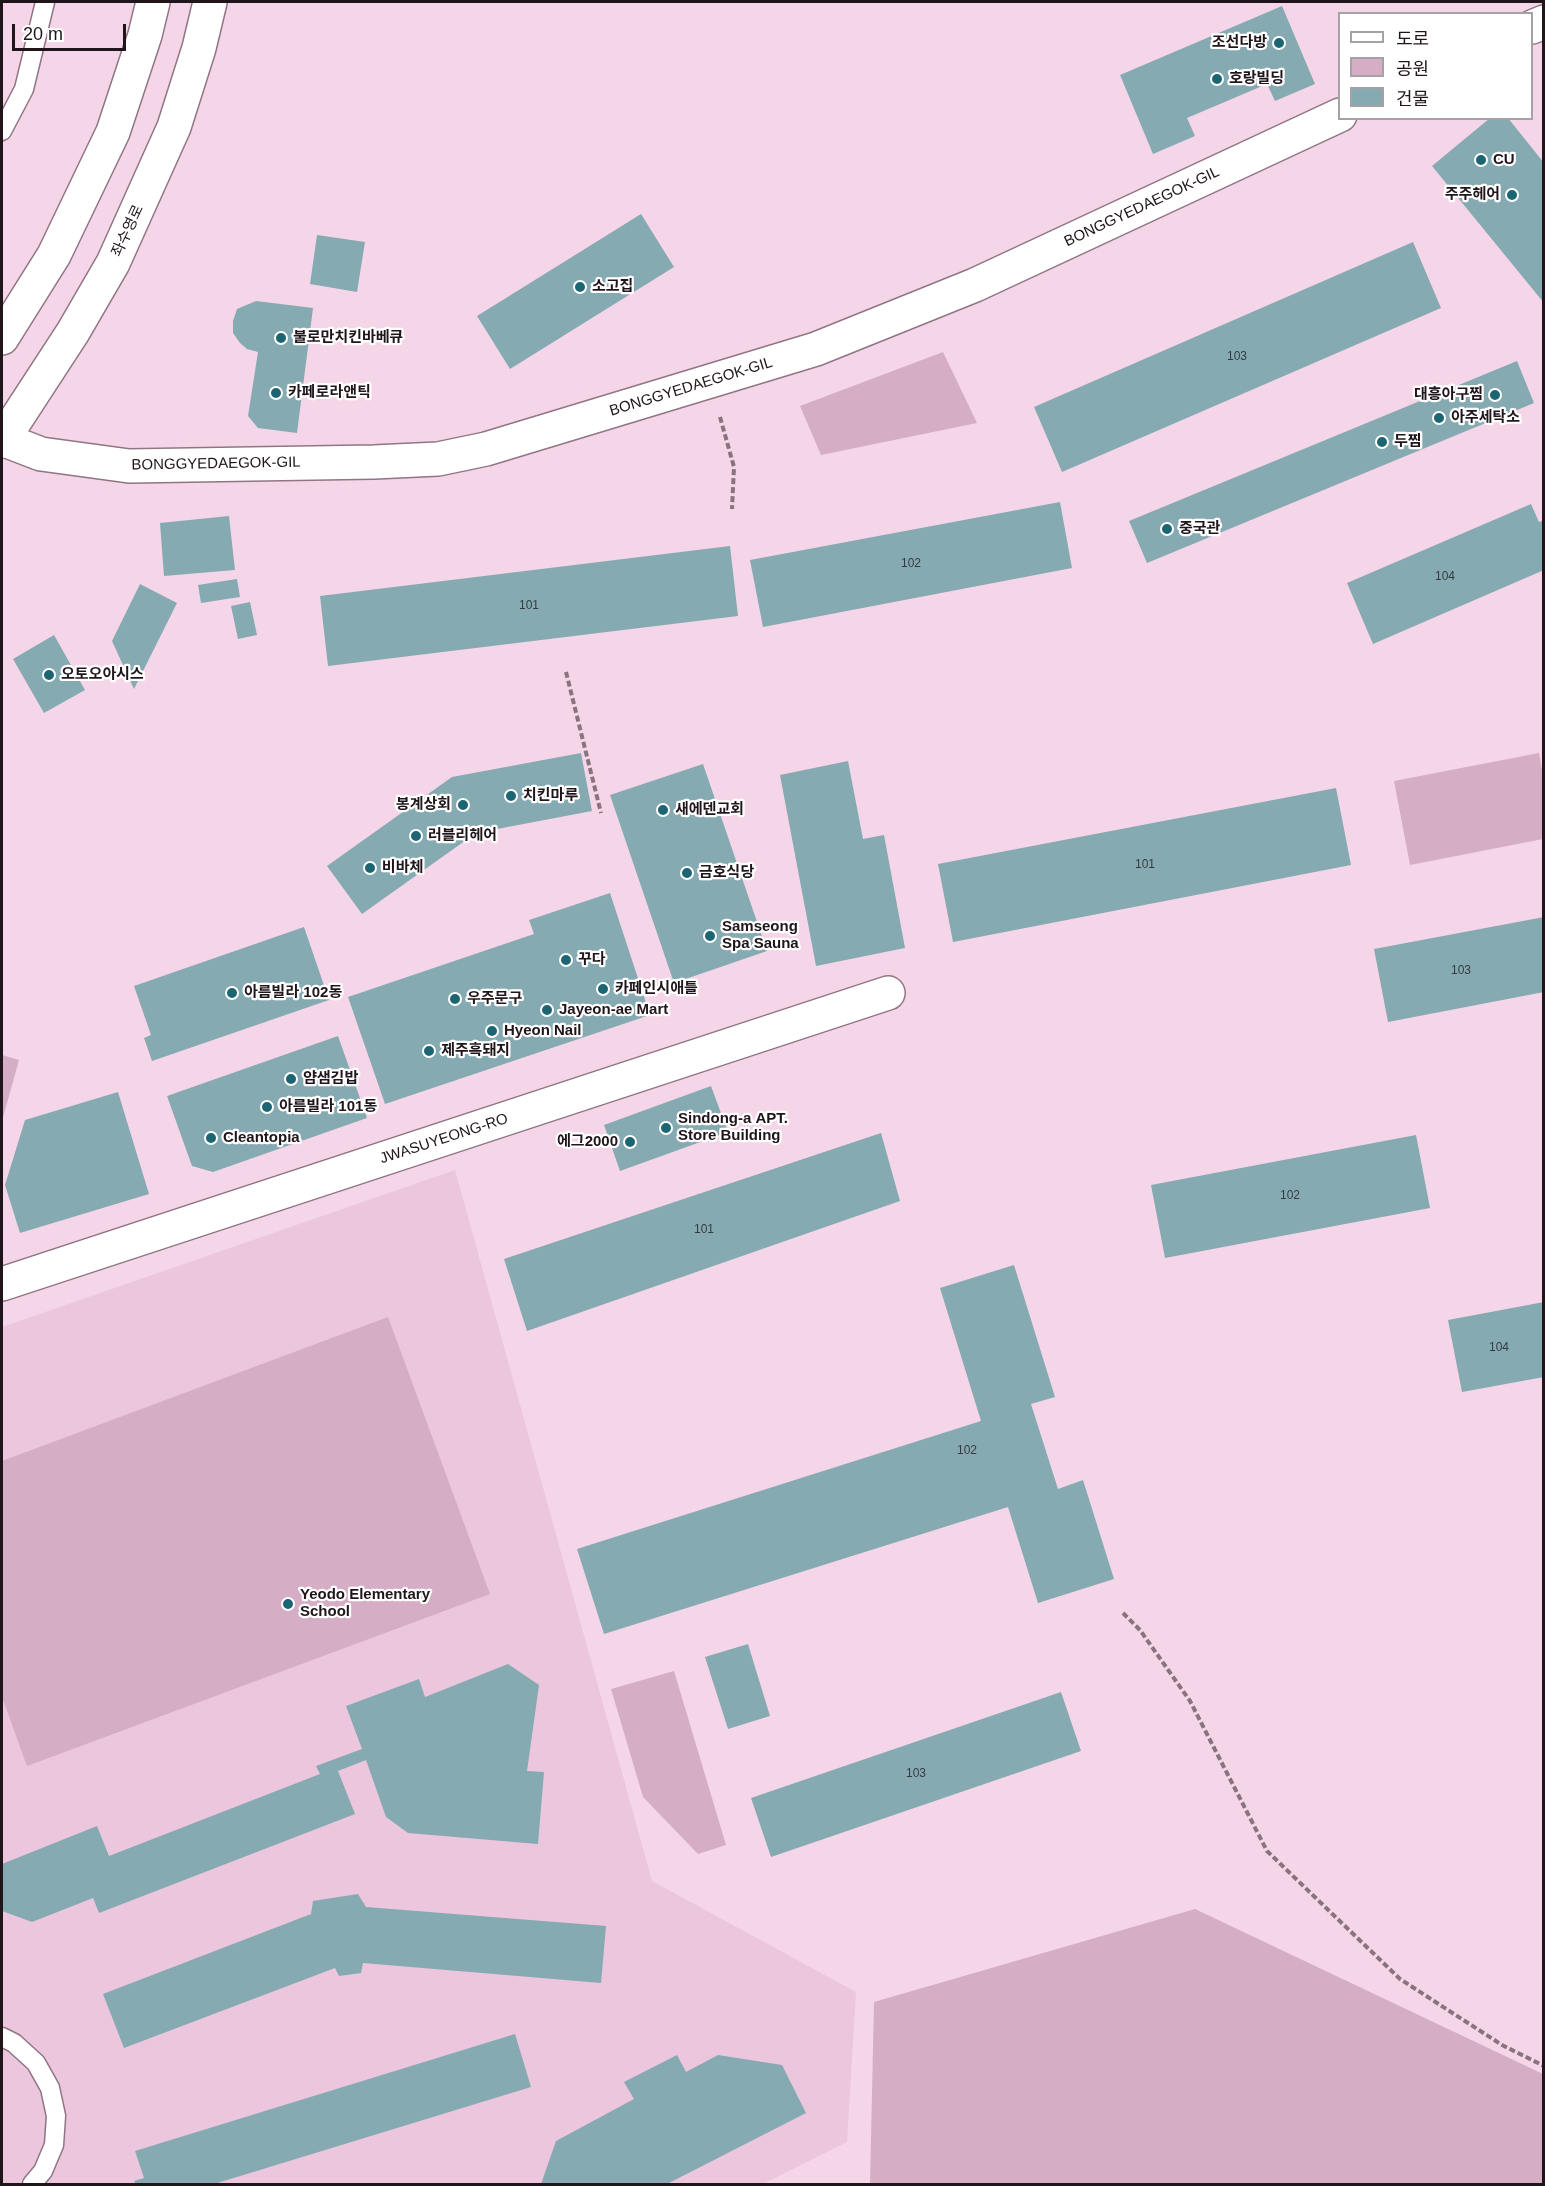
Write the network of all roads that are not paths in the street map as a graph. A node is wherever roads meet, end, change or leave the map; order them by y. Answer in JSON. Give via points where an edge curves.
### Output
{"nodes":[{"id":1,"x":45,"y":2,"type":"edge"},
{"id":2,"x":153,"y":2,"type":"edge"},
{"id":3,"x":210,"y":2,"type":"edge"},
{"id":4,"x":1338,"y":116,"type":"edge"},
{"id":5,"x":2,"y":131,"type":"edge"},
{"id":6,"x":2,"y":338,"type":"edge"},
{"id":7,"x":2,"y":440,"type":"edge"},
{"id":8,"x":888,"y":993,"type":"dead end"},
{"id":9,"x":2,"y":1284,"type":"edge"},
{"id":10,"x":2,"y":2037,"type":"edge"},
{"id":11,"x":37,"y":2182,"type":"edge"}],
"edges":[{"from":1,"to":5,"type":"lane","via":[[24,89]]},
{"from":2,"to":6,"type":"street","via":[[113,132],[54,255]]},
{"from":3,"to":7,"type":"street","name":"좌수영로","via":[[174,127],[118,253],[73,332]]},
{"from":4,"to":7,"type":"street","name":"BONGGYEDAEGOK-GIL","via":[[975,285],[816,349],[486,449],[438,459],[385,462],[129,466],[41,454]]},
{"from":8,"to":9,"type":"street","name":"JWASUYEONG-RO"},
{"from":10,"to":11,"type":"lane","via":[[36,2063],[50,2088],[56,2116],[54,2145]]}]}
